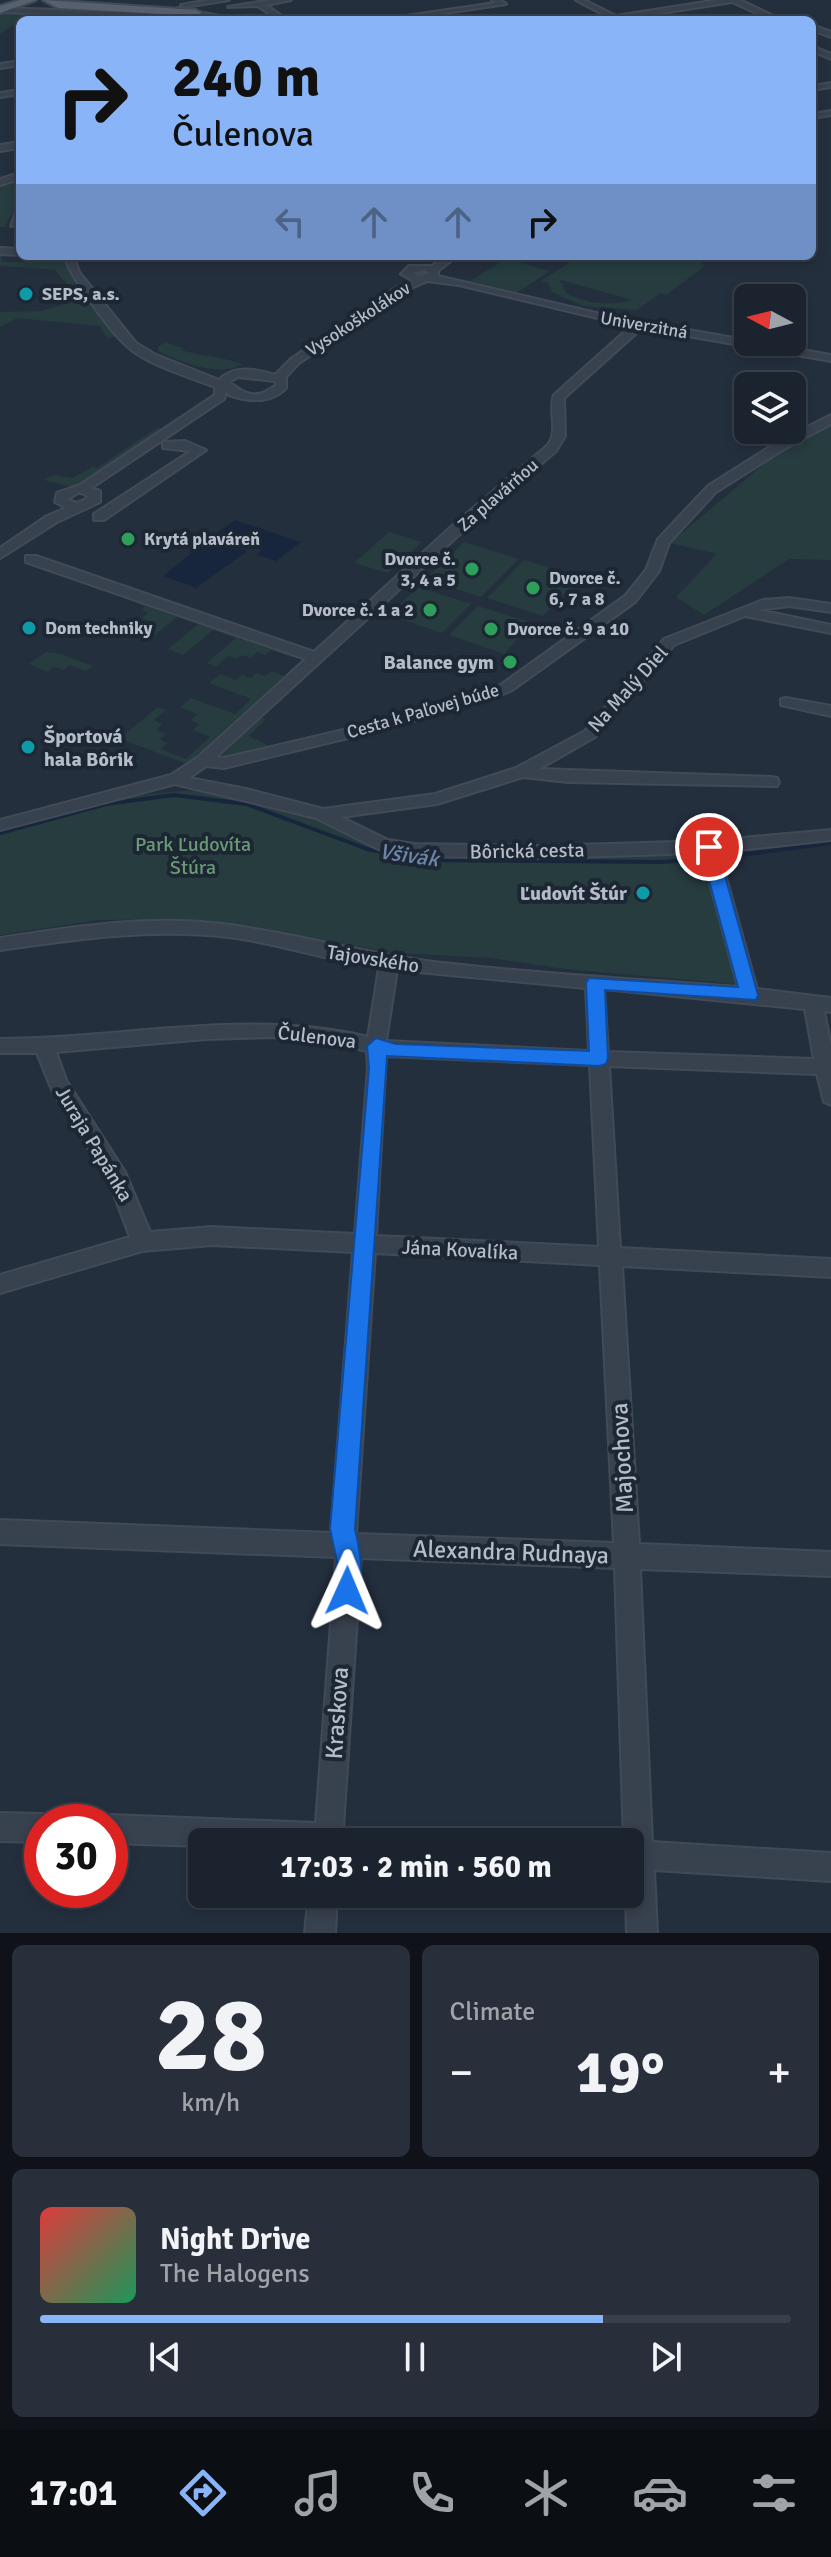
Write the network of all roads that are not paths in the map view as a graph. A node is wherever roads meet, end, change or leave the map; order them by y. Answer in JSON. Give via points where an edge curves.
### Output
{"nodes":[{"id":1,"x":16,"y":0,"type":"edge"},
{"id":2,"x":31,"y":0,"type":"edge"},
{"id":3,"x":48,"y":0,"type":"edge"},
{"id":4,"x":64,"y":0,"type":"edge"},
{"id":5,"x":288,"y":0,"type":"edge"},
{"id":6,"x":461,"y":0,"type":"edge"},
{"id":7,"x":495,"y":0,"type":"edge"},
{"id":8,"x":579,"y":0,"type":"edge"},
{"id":9,"x":685,"y":0,"type":"edge"},
{"id":10,"x":708,"y":0,"type":"edge"},
{"id":11,"x":732,"y":0,"type":"edge"},
{"id":12,"x":229,"y":2,"type":"edge"},
{"id":13,"x":260,"y":4,"type":"junction"},
{"id":14,"x":717,"y":4,"type":"junction"},
{"id":15,"x":695,"y":7,"type":"junction"},
{"id":16,"x":0,"y":8,"type":"edge"},
{"id":17,"x":474,"y":8,"type":"junction"},
{"id":18,"x":164,"y":9,"type":"joint"},
{"id":19,"x":194,"y":12,"type":"edge"},
{"id":20,"x":736,"y":13,"type":"dead end"},
{"id":21,"x":277,"y":16,"type":"edge"},
{"id":22,"x":413,"y":16,"type":"edge"},
{"id":23,"x":611,"y":16,"type":"edge"},
{"id":24,"x":630,"y":16,"type":"edge"},
{"id":25,"x":767,"y":16,"type":"edge"},
{"id":26,"x":70,"y":260,"type":"edge"},
{"id":27,"x":439,"y":260,"type":"edge"},
{"id":28,"x":446,"y":260,"type":"edge"},
{"id":29,"x":428,"y":273,"type":"junction"},
{"id":30,"x":640,"y":324,"type":"junction"},
{"id":31,"x":831,"y":358,"type":"edge"},
{"id":32,"x":179,"y":366,"type":"junction"},
{"id":33,"x":272,"y":367,"type":"junction"},
{"id":34,"x":233,"y":387,"type":"junction"},
{"id":35,"x":831,"y":419,"type":"edge"},
{"id":36,"x":167,"y":445,"type":"junction"},
{"id":37,"x":90,"y":491,"type":"junction"},
{"id":38,"x":61,"y":502,"type":"junction"},
{"id":39,"x":78,"y":507,"type":"junction"},
{"id":40,"x":99,"y":517,"type":"dead end"},
{"id":41,"x":0,"y":546,"type":"edge"},
{"id":42,"x":0,"y":554,"type":"edge"},
{"id":43,"x":31,"y":559,"type":"dead end"},
{"id":44,"x":831,"y":608,"type":"edge"},
{"id":45,"x":746,"y":612,"type":"junction"},
{"id":46,"x":831,"y":629,"type":"edge"},
{"id":47,"x":317,"y":658,"type":"junction"},
{"id":48,"x":786,"y":702,"type":"dead end"},
{"id":49,"x":831,"y":711,"type":"edge"},
{"id":50,"x":203,"y":761,"type":"junction"},
{"id":51,"x":522,"y":772,"type":"junction"},
{"id":52,"x":177,"y":779,"type":"junction"},
{"id":53,"x":771,"y":782,"type":"dead end"},
{"id":54,"x":322,"y":814,"type":"junction"},
{"id":55,"x":0,"y":825,"type":"edge"},
{"id":56,"x":831,"y":835,"type":"edge"},
{"id":57,"x":711,"y":855,"type":"junction"},
{"id":58,"x":0,"y":944,"type":"edge"},
{"id":59,"x":389,"y":963,"type":"junction"},
{"id":60,"x":595,"y":983,"type":"junction"},
{"id":61,"x":749,"y":995,"type":"junction"},
{"id":62,"x":822,"y":1004,"type":"edge"},
{"id":63,"x":0,"y":1046,"type":"edge"},
{"id":64,"x":376,"y":1046,"type":"junction"},
{"id":65,"x":45,"y":1047,"type":"junction"},
{"id":66,"x":599,"y":1058,"type":"junction"},
{"id":67,"x":825,"y":1067,"type":"junction"},
{"id":68,"x":831,"y":1097,"type":"edge"},
{"id":69,"x":142,"y":1242,"type":"junction"},
{"id":70,"x":365,"y":1245,"type":"junction"},
{"id":71,"x":612,"y":1258,"type":"junction"},
{"id":72,"x":831,"y":1268,"type":"edge"},
{"id":73,"x":0,"y":1284,"type":"edge"},
{"id":74,"x":0,"y":1532,"type":"edge"},
{"id":75,"x":347,"y":1545,"type":"junction"},
{"id":76,"x":627,"y":1556,"type":"junction"},
{"id":77,"x":831,"y":1564,"type":"edge"},
{"id":78,"x":0,"y":1827,"type":"edge"},
{"id":79,"x":24,"y":1828,"type":"edge"},
{"id":80,"x":329,"y":1828,"type":"edge"},
{"id":81,"x":637,"y":1828,"type":"edge"},
{"id":82,"x":128,"y":1830,"type":"edge"},
{"id":83,"x":188,"y":1833,"type":"edge"},
{"id":84,"x":644,"y":1855,"type":"edge"},
{"id":85,"x":831,"y":1867,"type":"edge"},
{"id":86,"x":322,"y":1908,"type":"edge"},
{"id":87,"x":641,"y":1908,"type":"edge"},
{"id":88,"x":320,"y":1933,"type":"edge"},
{"id":89,"x":642,"y":1933,"type":"edge"}],
"edges":[{"from":1,"to":16,"type":"main road"},
{"from":2,"to":16,"type":"main road"},
{"from":3,"to":19,"type":"main road","via":[[58,5]]},
{"from":4,"to":18,"type":"main road"},
{"from":5,"to":13,"type":"street"},
{"from":6,"to":17,"type":"street"},
{"from":7,"to":17,"type":"street","via":[[502,4]]},
{"from":8,"to":23,"type":"street"},
{"from":9,"to":15,"type":"street"},
{"from":10,"to":14,"type":"street"},
{"from":11,"to":14,"type":"street"},
{"from":11,"to":25,"type":"street"},
{"from":12,"to":13,"type":"street"},
{"from":12,"to":19,"type":"street"},
{"from":13,"to":21,"type":"street"},
{"from":14,"to":15,"type":"street"},
{"from":14,"to":20,"type":"street"},
{"from":15,"to":24,"type":"street"},
{"from":16,"to":19,"type":"street"},
{"from":17,"to":22,"type":"street"},
{"from":18,"to":19,"type":"street"},
{"from":26,"to":32,"type":"street","via":[[74,272],[132,345]]},
{"from":27,"to":29,"type":"street","name":"Vysokoškolákov"},
{"from":28,"to":29,"type":"street","name":"Vysokoškolákov"},
{"from":29,"to":30,"type":"street","name":"Univerzitná"},
{"from":29,"to":33,"type":"street","name":"Vysokoškolákov"},
{"from":29,"to":33,"type":"street","name":"Vysokoškolákov","via":[[409,270]]},
{"from":30,"to":31,"type":"street","name":"Univerzitná"},
{"from":30,"to":47,"type":"street","name":"Za plavárňou","via":[[558,397],[562,429],[552,448]]},
{"from":32,"to":34,"type":"street"},
{"from":32,"to":34,"type":"street"},
{"from":33,"to":34,"type":"street","name":"Vysokoškolákov","via":[[237,378]]},
{"from":33,"to":34,"type":"street","name":"Vysokoškolákov","via":[[275,386],[270,391]]},
{"from":33,"to":34,"type":"street","name":"Vysokoškolákov","via":[[280,376],[280,389],[267,396]]},
{"from":34,"to":36,"type":"street","name":"Vysokoškolákov","via":[[217,412]]},
{"from":34,"to":37,"type":"street","name":"Vysokoškolákov","via":[[223,400],[173,429]]},
{"from":35,"to":50,"type":"street","name":"Cesta k Paľovej búde","via":[[712,489],[663,542],[652,571],[630,599],[507,687],[376,727],[224,763]]},
{"from":36,"to":37,"type":"street","name":"Vysokoškolákov"},
{"from":36,"to":40,"type":"street","via":[[200,450]]},
{"from":37,"to":38,"type":"street","name":"Vysokoškolákov","via":[[65,492]]},
{"from":37,"to":39,"type":"street","name":"Vysokoškolákov","via":[[93,502]]},
{"from":38,"to":39,"type":"street"},
{"from":38,"to":41,"type":"street","name":"Vysokoškolákov"},
{"from":39,"to":42,"type":"street","name":"Vysokoškolákov"},
{"from":43,"to":47,"type":"street"},
{"from":44,"to":45,"type":"street","name":"Na Malý Diel","via":[[774,602]]},
{"from":45,"to":46,"type":"street"},
{"from":45,"to":51,"type":"street","name":"Na Malý Diel","via":[[669,642],[590,734]]},
{"from":47,"to":50,"type":"street","name":"Za plavárňou"},
{"from":48,"to":49,"type":"street"},
{"from":50,"to":52,"type":"street","name":"Za plavárňou"},
{"from":51,"to":53,"type":"street","name":"Na Malý Diel"},
{"from":51,"to":54,"type":"street","name":"Na Malý Diel","via":[[437,799]]},
{"from":52,"to":54,"type":"street","name":"Bôrická cesta"},
{"from":52,"to":55,"type":"street","name":"Bôrická cesta"},
{"from":54,"to":57,"type":"street","name":"Bôrická cesta","via":[[384,845],[414,850]]},
{"from":56,"to":57,"type":"street","name":"Bôrická cesta"},
{"from":57,"to":61,"type":"street"},
{"from":58,"to":59,"type":"street","name":"Tajovského","via":[[98,929],[178,927],[230,931]]},
{"from":59,"to":60,"type":"street","name":"Tajovského"},
{"from":59,"to":64,"type":"street","name":"Kraskova"},
{"from":60,"to":61,"type":"street","name":"Tajovského"},
{"from":60,"to":66,"type":"street","name":"Majochova"},
{"from":61,"to":62,"type":"street","name":"Tajovského"},
{"from":62,"to":67,"type":"street"},
{"from":63,"to":65,"type":"street","name":"Čulenova"},
{"from":64,"to":65,"type":"street","name":"Čulenova","via":[[274,1030]]},
{"from":64,"to":66,"type":"street","name":"Čulenova"},
{"from":64,"to":70,"type":"street","name":"Kraskova"},
{"from":65,"to":69,"type":"street","name":"Juraja Papánka","via":[[48,1070],[135,1211]]},
{"from":66,"to":67,"type":"street","name":"Čulenova"},
{"from":66,"to":71,"type":"street","name":"Majochova"},
{"from":67,"to":68,"type":"street"},
{"from":69,"to":70,"type":"street","name":"Jána Kovalíka","via":[[212,1236]]},
{"from":69,"to":73,"type":"street","name":"Jána Kovalíka"},
{"from":70,"to":71,"type":"street","name":"Jána Kovalíka"},
{"from":70,"to":75,"type":"street","name":"Kraskova","via":[[343,1529]]},
{"from":71,"to":72,"type":"street","name":"Jána Kovalíka"},
{"from":71,"to":76,"type":"street","name":"Majochova"},
{"from":74,"to":75,"type":"street","name":"Alexandra Rudnaya"},
{"from":75,"to":76,"type":"street","name":"Alexandra Rudnaya"},
{"from":75,"to":80,"type":"street","name":"Kraskova"},
{"from":76,"to":77,"type":"street","name":"Alexandra Rudnaya"},
{"from":76,"to":81,"type":"street","name":"Majochova"},
{"from":78,"to":79,"type":"street"},
{"from":82,"to":83,"type":"street"},
{"from":84,"to":85,"type":"street"},
{"from":86,"to":88,"type":"street"},
{"from":87,"to":89,"type":"street","name":"Majochova"}]}
